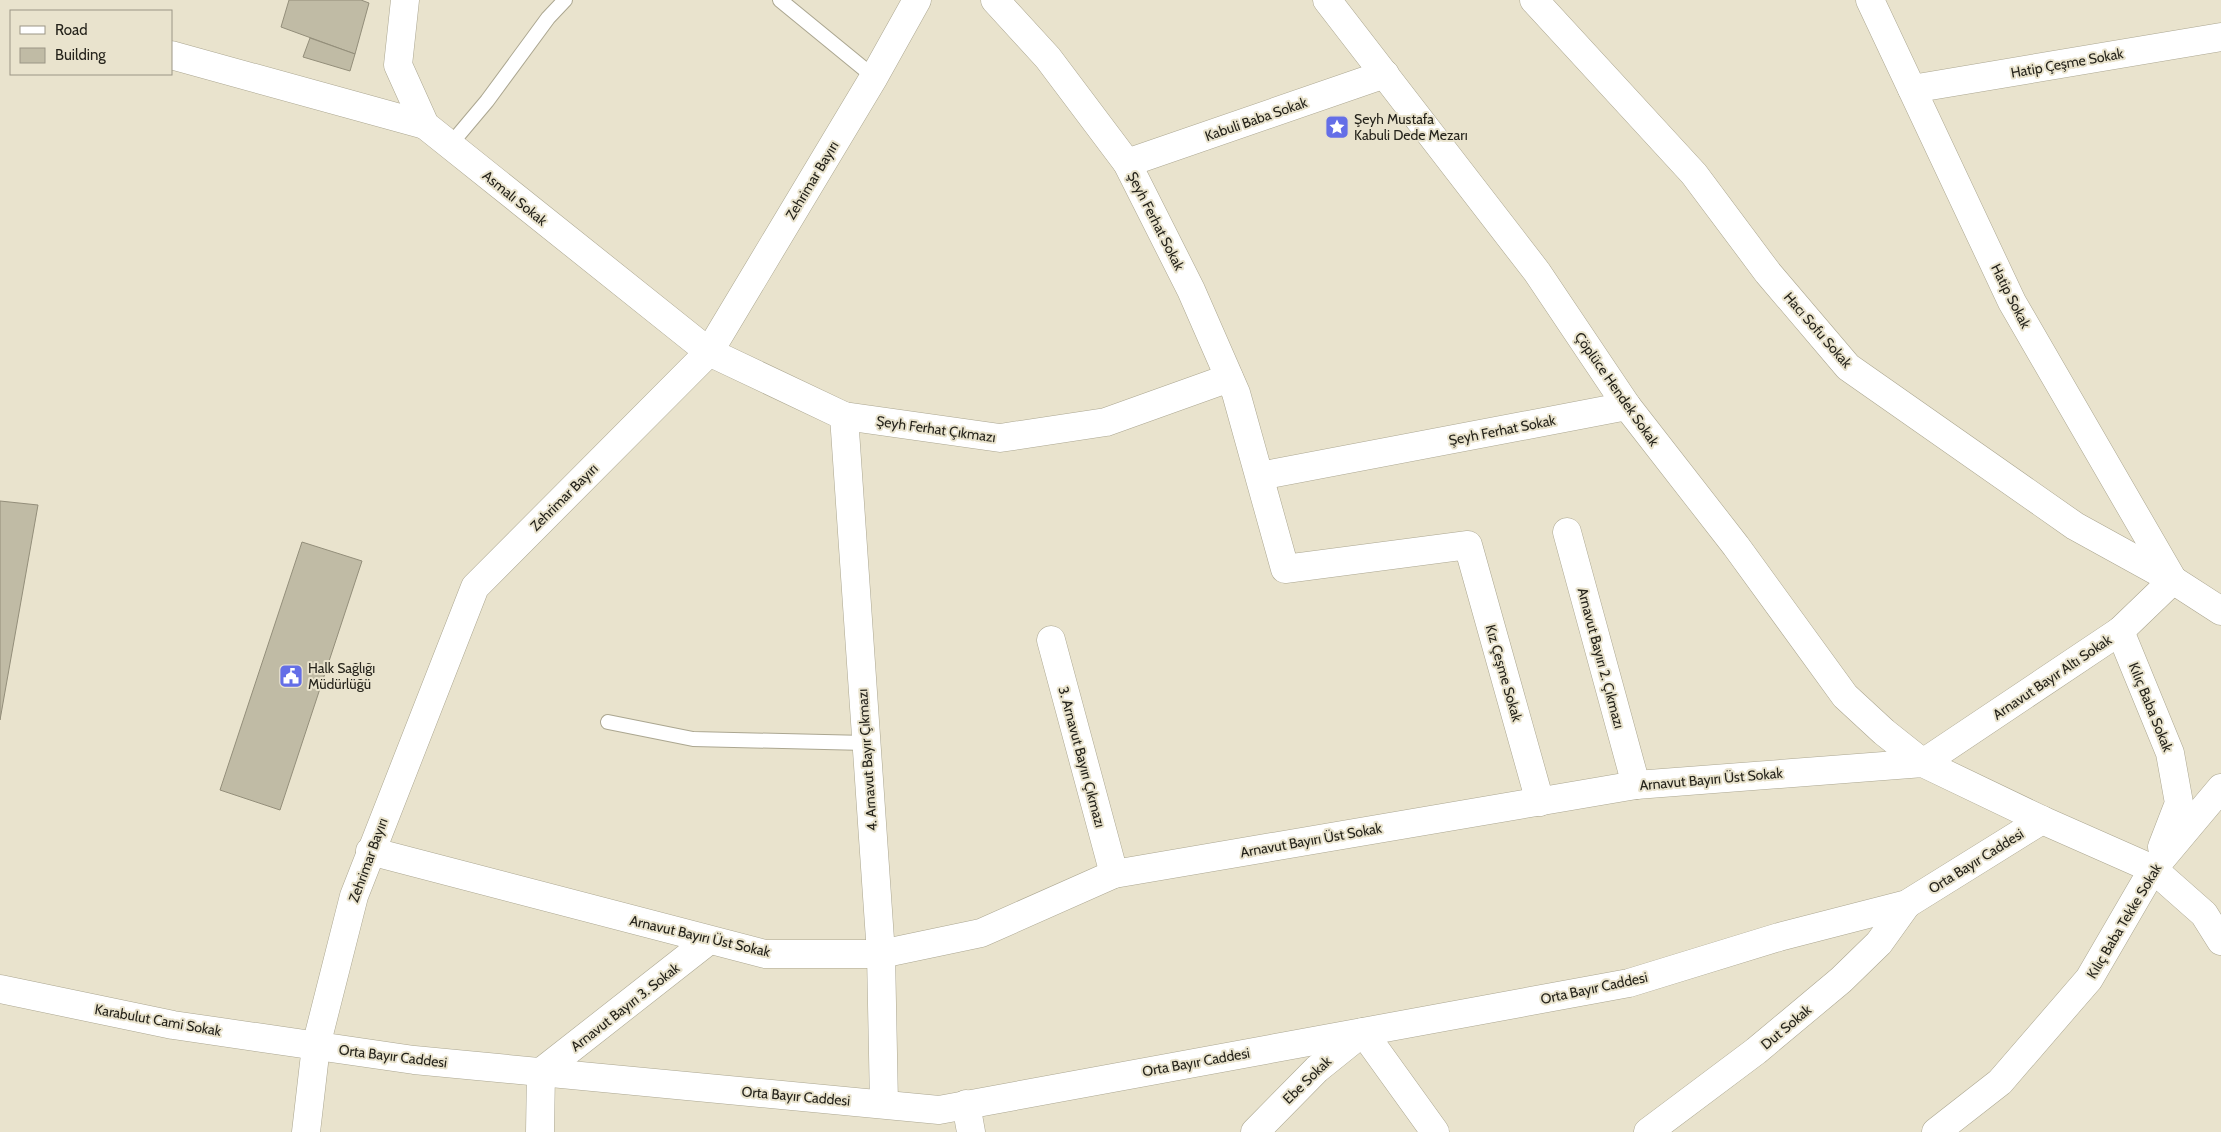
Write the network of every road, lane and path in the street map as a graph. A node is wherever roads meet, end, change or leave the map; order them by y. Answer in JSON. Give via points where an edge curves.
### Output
{"nodes":[{"id":1,"x":405,"y":0,"type":"edge"},
{"id":2,"x":565,"y":0,"type":"edge"},
{"id":3,"x":780,"y":0,"type":"edge"},
{"id":4,"x":917,"y":0,"type":"edge"},
{"id":5,"x":995,"y":0,"type":"edge"},
{"id":6,"x":1327,"y":0,"type":"edge"},
{"id":7,"x":1534,"y":0,"type":"edge"},
{"id":8,"x":1870,"y":0,"type":"edge"},
{"id":9,"x":2221,"y":37,"type":"edge"},
{"id":10,"x":172,"y":56,"type":"edge"},
{"id":11,"x":1385,"y":74,"type":"junction"},
{"id":12,"x":874,"y":77,"type":"junction"},
{"id":13,"x":1912,"y":89,"type":"junction"},
{"id":14,"x":425,"y":125,"type":"junction"},
{"id":15,"x":450,"y":145,"type":"junction"},
{"id":16,"x":1127,"y":163,"type":"junction"},
{"id":17,"x":709,"y":352,"type":"junction"},
{"id":18,"x":1229,"y":378,"type":"junction"},
{"id":19,"x":1627,"y":406,"type":"junction"},
{"id":20,"x":844,"y":416,"type":"junction"},
{"id":21,"x":1260,"y":476,"type":"junction"},
{"id":22,"x":1567,"y":532,"type":"dead end"},
{"id":23,"x":1468,"y":545,"type":"joint"},
{"id":24,"x":2173,"y":580,"type":"junction"},
{"id":25,"x":2221,"y":611,"type":"edge"},
{"id":26,"x":2120,"y":631,"type":"junction"},
{"id":27,"x":1051,"y":640,"type":"dead end"},
{"id":28,"x":608,"y":722,"type":"dead end"},
{"id":29,"x":866,"y":743,"type":"junction"},
{"id":30,"x":1923,"y":763,"type":"junction"},
{"id":31,"x":1636,"y":785,"type":"junction"},
{"id":32,"x":2221,"y":788,"type":"edge"},
{"id":33,"x":1540,"y":802,"type":"junction"},
{"id":34,"x":2042,"y":820,"type":"junction"},
{"id":35,"x":370,"y":851,"type":"junction"},
{"id":36,"x":2153,"y":870,"type":"junction"},
{"id":37,"x":1114,"y":874,"type":"junction"},
{"id":38,"x":1906,"y":904,"type":"junction"},
{"id":39,"x":708,"y":941,"type":"junction"},
{"id":40,"x":2221,"y":941,"type":"edge"},
{"id":41,"x":881,"y":954,"type":"junction"},
{"id":42,"x":0,"y":989,"type":"edge"},
{"id":43,"x":1363,"y":1032,"type":"junction"},
{"id":44,"x":316,"y":1046,"type":"junction"},
{"id":45,"x":541,"y":1072,"type":"junction"},
{"id":46,"x":884,"y":1104,"type":"junction"},
{"id":47,"x":966,"y":1104,"type":"junction"},
{"id":48,"x":306,"y":1132,"type":"edge"},
{"id":49,"x":540,"y":1132,"type":"edge"},
{"id":50,"x":971,"y":1132,"type":"edge"},
{"id":51,"x":1255,"y":1132,"type":"edge"},
{"id":52,"x":1435,"y":1132,"type":"edge"},
{"id":53,"x":1648,"y":1132,"type":"edge"},
{"id":54,"x":1936,"y":1132,"type":"edge"}],
"edges":[{"from":1,"to":14,"type":"street","name":"Asmalı Sokak","via":[[398,65]]},
{"from":2,"to":15,"type":"lane"},
{"from":3,"to":12,"type":"lane"},
{"from":4,"to":12,"type":"street","name":"Zehrimar Bayırı"},
{"from":5,"to":16,"type":"street","name":"Şeyh Ferhat Sokak","via":[[1048,58]]},
{"from":6,"to":11,"type":"street","name":"Çöplüce Hendek Sokak"},
{"from":7,"to":24,"type":"street","name":"Hacı Sofu Sokak","via":[[1694,174],[1768,273],[1848,367],[2075,526]]},
{"from":8,"to":13,"type":"street","name":"Hatip Sokak"},
{"from":9,"to":13,"type":"street","name":"Hatip Çeşme Sokak"},
{"from":10,"to":14,"type":"street"},
{"from":11,"to":16,"type":"street","name":"Kabuli Baba Sokak"},
{"from":11,"to":19,"type":"street","name":"Çöplüce Hendek Sokak","via":[[1537,272]]},
{"from":12,"to":17,"type":"street","name":"Zehrimar Bayırı"},
{"from":13,"to":24,"type":"street","name":"Hatip Sokak","via":[[2012,302]]},
{"from":14,"to":15,"type":"street","name":"Asmalı Sokak"},
{"from":15,"to":17,"type":"street","name":"Asmalı Sokak"},
{"from":16,"to":18,"type":"street","name":"Şeyh Ferhat Sokak","via":[[1191,290]]},
{"from":17,"to":20,"type":"street","name":"Şeyh Ferhat Çıkmazı"},
{"from":17,"to":35,"type":"street","name":"Zehrimar Bayırı","via":[[475,587]]},
{"from":18,"to":20,"type":"street","name":"Şeyh Ferhat Çıkmazı","via":[[1106,422],[1000,438]]},
{"from":18,"to":21,"type":"street","name":"Şeyh Ferhat Sokak"},
{"from":19,"to":21,"type":"street","name":"Şeyh Ferhat Sokak"},
{"from":19,"to":30,"type":"street","name":"Çöplüce Hendek Sokak","via":[[1736,546],[1845,696]]},
{"from":20,"to":29,"type":"street","name":"4. Arnavut Bayır Çıkmazı"},
{"from":21,"to":23,"type":"street","name":"Şeyh Ferhat Sokak","via":[[1285,569]]},
{"from":22,"to":31,"type":"street","name":"Arnavut Bayırı 2. Çıkmazı"},
{"from":23,"to":33,"type":"street","name":"Kız Çeşme Sokak"},
{"from":24,"to":25,"type":"street","name":"Hacı Sofu Sokak"},
{"from":24,"to":26,"type":"street","name":"Arnavut Bayır Altı Sokak"},
{"from":26,"to":30,"type":"street","name":"Arnavut Bayır Altı Sokak"},
{"from":26,"to":36,"type":"street","name":"Kılıç Baba Sokak","via":[[2170,753],[2179,803]]},
{"from":27,"to":37,"type":"street","name":"3. Arnavut Bayırı Çıkmazı"},
{"from":28,"to":29,"type":"lane","via":[[693,739]]},
{"from":29,"to":41,"type":"street","name":"4. Arnavut Bayır Çıkmazı"},
{"from":30,"to":31,"type":"street","name":"Arnavut Bayırı Üst Sokak"},
{"from":30,"to":34,"type":"street","name":"Arnavut Bayırı Üst Sokak"},
{"from":31,"to":33,"type":"street","name":"Arnavut Bayırı Üst Sokak"},
{"from":32,"to":36,"type":"street","name":"Kılıç Baba Tekke Sokak"},
{"from":33,"to":37,"type":"street","name":"Arnavut Bayırı Üst Sokak"},
{"from":34,"to":36,"type":"street","name":"Arnavut Bayırı Üst Sokak"},
{"from":34,"to":38,"type":"street","name":"Orta Bayır Caddesi"},
{"from":35,"to":39,"type":"street","name":"Arnavut Bayırı Üst Sokak"},
{"from":35,"to":44,"type":"street","name":"Zehrimar Bayırı","via":[[354,896]]},
{"from":36,"to":40,"type":"street","name":"Arnavut Bayırı Üst Sokak","via":[[2204,914]]},
{"from":36,"to":54,"type":"street","name":"Kılıç Baba Tekke Sokak","via":[[2089,979],[2000,1082]]},
{"from":37,"to":41,"type":"street","name":"Arnavut Bayırı Üst Sokak","via":[[981,933]]},
{"from":38,"to":43,"type":"street","name":"Orta Bayır Caddesi","via":[[1779,937],[1629,983]]},
{"from":38,"to":53,"type":"street","name":"Dut Sokak","via":[[1879,943],[1840,980],[1756,1051]]},
{"from":39,"to":41,"type":"street","name":"Arnavut Bayırı Üst Sokak","via":[[764,954]]},
{"from":39,"to":45,"type":"street","name":"Arnavut Bayırı 3. Sokak"},
{"from":41,"to":46,"type":"street","name":"4. Arnavut Bayır Çıkmazı"},
{"from":42,"to":44,"type":"street","name":"Karabulut Cami Sokak","via":[[173,1025]]},
{"from":43,"to":47,"type":"street","name":"Orta Bayır Caddesi"},
{"from":43,"to":51,"type":"street","name":"Ebe Sokak","via":[[1317,1069]]},
{"from":43,"to":52,"type":"street"},
{"from":44,"to":45,"type":"street","name":"Orta Bayır Caddesi","via":[[414,1060]]},
{"from":44,"to":48,"type":"street","name":"Zehrimar Bayırı"},
{"from":45,"to":46,"type":"street","name":"Orta Bayır Caddesi"},
{"from":45,"to":49,"type":"street"},
{"from":46,"to":47,"type":"street","name":"Orta Bayır Caddesi","via":[[939,1110]]},
{"from":47,"to":50,"type":"street"}]}
